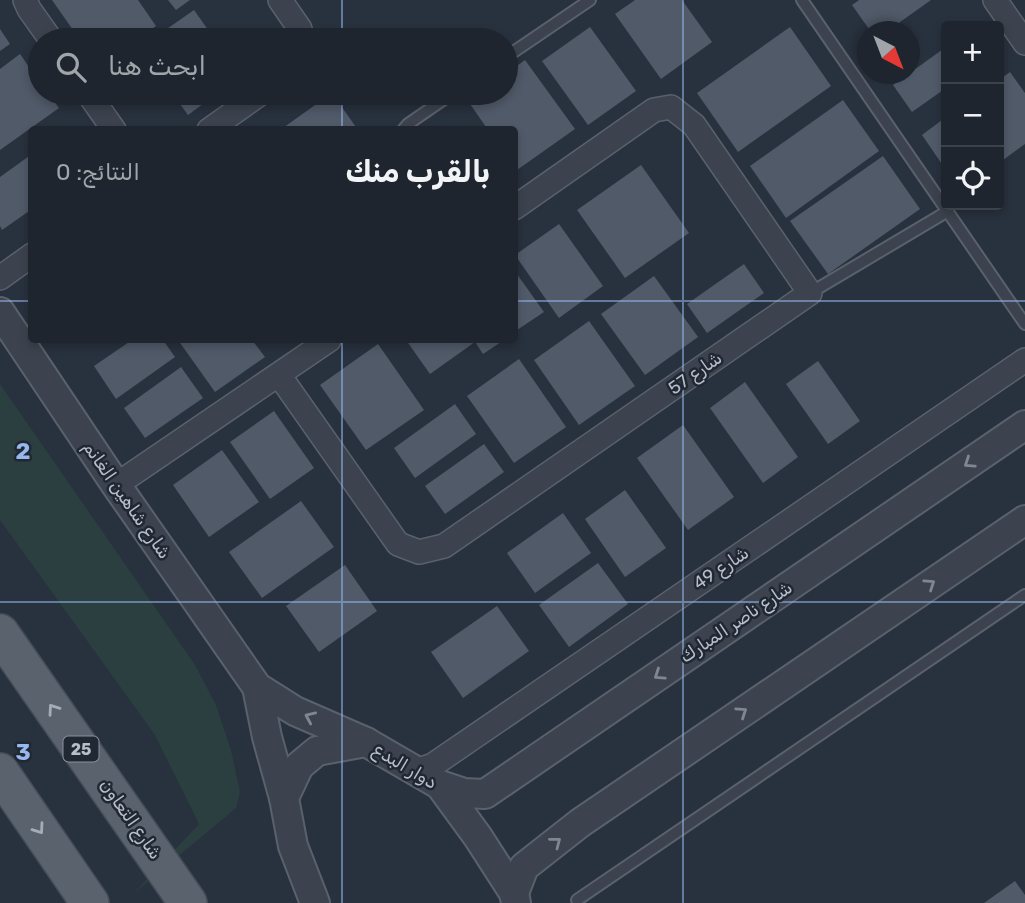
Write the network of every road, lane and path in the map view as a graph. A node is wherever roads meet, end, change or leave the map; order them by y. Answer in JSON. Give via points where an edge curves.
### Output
{"nodes":[{"id":1,"x":25,"y":0,"type":"edge"},
{"id":2,"x":280,"y":0,"type":"edge"},
{"id":3,"x":590,"y":0,"type":"edge"},
{"id":4,"x":802,"y":0,"type":"edge"},
{"id":5,"x":995,"y":0,"type":"edge"},
{"id":6,"x":42,"y":28,"type":"edge"},
{"id":7,"x":299,"y":28,"type":"edge"},
{"id":8,"x":1025,"y":43,"type":"edge"},
{"id":9,"x":518,"y":49,"type":"edge"},
{"id":10,"x":96,"y":105,"type":"edge"},
{"id":11,"x":244,"y":105,"type":"edge"},
{"id":12,"x":436,"y":105,"type":"edge"},
{"id":13,"x":111,"y":126,"type":"edge"},
{"id":14,"x":215,"y":126,"type":"edge"},
{"id":15,"x":406,"y":126,"type":"edge"},
{"id":16,"x":518,"y":205,"type":"edge"},
{"id":17,"x":948,"y":211,"type":"junction"},
{"id":18,"x":28,"y":258,"type":"edge"},
{"id":19,"x":0,"y":278,"type":"edge"},
{"id":20,"x":810,"y":293,"type":"junction"},
{"id":21,"x":0,"y":312,"type":"edge"},
{"id":22,"x":1025,"y":324,"type":"edge"},
{"id":23,"x":325,"y":343,"type":"edge"},
{"id":24,"x":1025,"y":360,"type":"edge"},
{"id":25,"x":279,"y":374,"type":"junction"},
{"id":26,"x":1025,"y":425,"type":"edge"},
{"id":27,"x":116,"y":485,"type":"junction"},
{"id":28,"x":1024,"y":521,"type":"edge"},
{"id":29,"x":1025,"y":595,"type":"edge"},
{"id":30,"x":0,"y":633,"type":"edge"},
{"id":31,"x":257,"y":687,"type":"junction"},
{"id":32,"x":366,"y":743,"type":"junction"},
{"id":33,"x":416,"y":771,"type":"junction"},
{"id":34,"x":0,"y":772,"type":"edge"},
{"id":35,"x":440,"y":785,"type":"junction"},
{"id":36,"x":284,"y":798,"type":"junction"},
{"id":37,"x":163,"y":865,"type":"junction"},
{"id":38,"x":515,"y":898,"type":"edge"},
{"id":39,"x":577,"y":900,"type":"dead end"},
{"id":40,"x":90,"y":903,"type":"edge"},
{"id":41,"x":188,"y":903,"type":"edge"},
{"id":42,"x":200,"y":903,"type":"edge"},
{"id":43,"x":315,"y":903,"type":"edge"}],
"edges":[{"from":1,"to":6,"type":"street"},
{"from":2,"to":7,"type":"street"},
{"from":3,"to":9,"type":"lane"},
{"from":4,"to":17,"type":"lane"},
{"from":5,"to":8,"type":"street"},
{"from":10,"to":13,"type":"street"},
{"from":11,"to":14,"type":"street"},
{"from":12,"to":15,"type":"lane"},
{"from":16,"to":20,"type":"street","via":[[654,110],[671,107],[694,125]]},
{"from":17,"to":20,"type":"lane"},
{"from":17,"to":22,"type":"lane"},
{"from":18,"to":19,"type":"street"},
{"from":20,"to":25,"type":"street","name":"شارع 57","via":[[444,546],[419,552],[398,544]]},
{"from":21,"to":27,"type":"street","name":"شارع شاهين الغانم"},
{"from":23,"to":25,"type":"street"},
{"from":24,"to":33,"type":"street","name":"شارع 49","via":[[433,765]]},
{"from":25,"to":27,"type":"street"},
{"from":26,"to":35,"type":"street","name":"شارع ناصر المبارك","one_way":true,"via":[[485,794]]},
{"from":27,"to":31,"type":"street","name":"شارع شاهين الغانم"},
{"from":38,"to":28,"type":"street","one_way":true,"via":[[524,867],[580,823]]},
{"from":29,"to":39,"type":"lane"},
{"from":37,"to":30,"type":"main road","name":"شارع التعاون","number":"25","one_way":true},
{"from":32,"to":31,"type":"street","name":"شارع شاهين الغانم","one_way":true,"via":[[295,711]]},
{"from":31,"to":36,"type":"street","name":"شارع شاهين الغانم"},
{"from":32,"to":33,"type":"street","name":"دوار البدع"},
{"from":32,"to":36,"type":"street","name":"دوار البدع","via":[[317,751],[299,766]]},
{"from":33,"to":35,"type":"street","name":"دوار البدع"},
{"from":34,"to":40,"type":"main road","one_way":true},
{"from":35,"to":38,"type":"street","name":"دوار البدع"},
{"from":36,"to":43,"type":"street","via":[[293,846]]},
{"from":37,"to":41,"type":"main road","name":"شارع التعاون","number":"25"},
{"from":37,"to":42,"type":"main road"}]}
